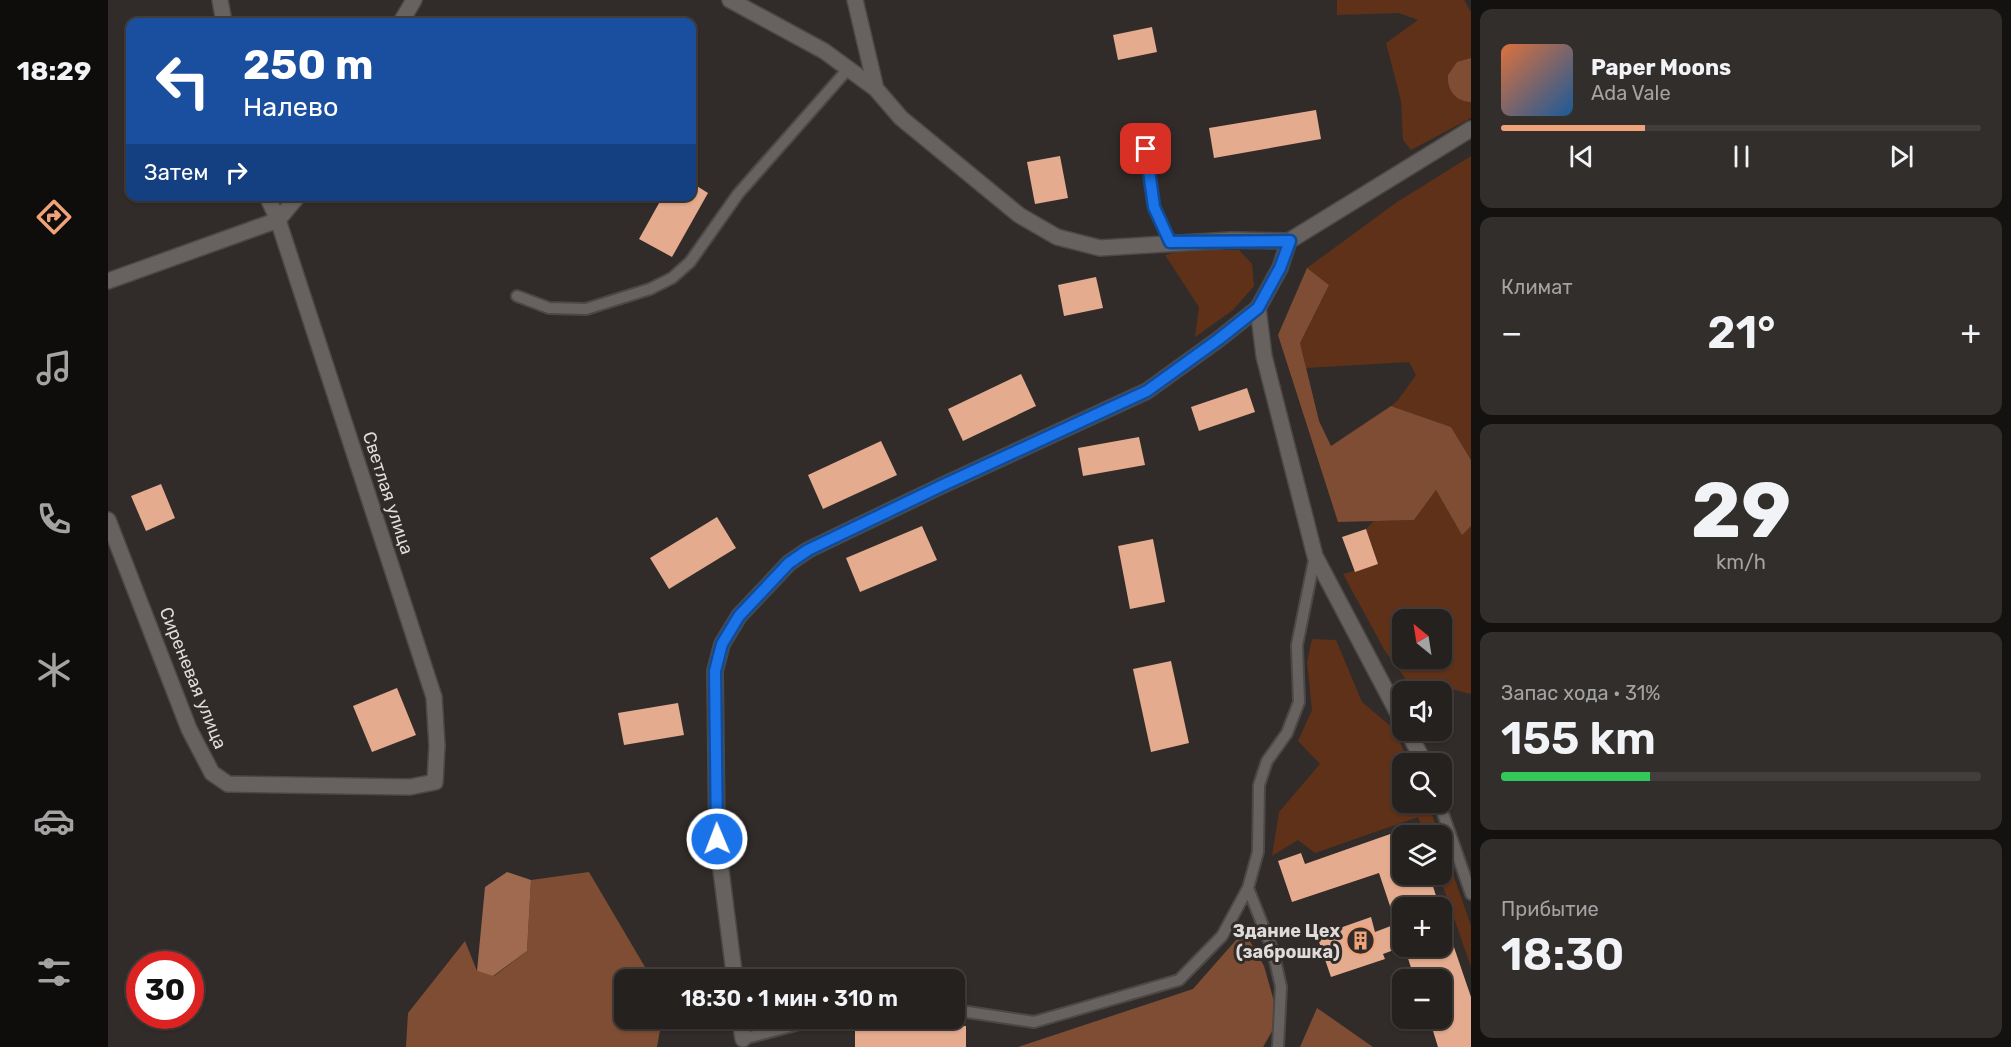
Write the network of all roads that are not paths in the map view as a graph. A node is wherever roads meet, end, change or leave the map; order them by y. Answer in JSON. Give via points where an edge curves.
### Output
{"nodes":[{"id":1,"x":220,"y":0,"type":"edge"},
{"id":2,"x":414,"y":0,"type":"edge"},
{"id":3,"x":730,"y":0,"type":"edge"},
{"id":4,"x":855,"y":0,"type":"edge"},
{"id":5,"x":223,"y":18,"type":"edge"},
{"id":6,"x":403,"y":18,"type":"edge"},
{"id":7,"x":848,"y":69,"type":"junction"},
{"id":8,"x":876,"y":89,"type":"junction"},
{"id":9,"x":1471,"y":129,"type":"edge"},
{"id":10,"x":1143,"y":130,"type":"dead end"},
{"id":11,"x":269,"y":201,"type":"edge"},
{"id":12,"x":294,"y":201,"type":"edge"},
{"id":13,"x":278,"y":220,"type":"junction"},
{"id":14,"x":1290,"y":241,"type":"junction"},
{"id":15,"x":1170,"y":242,"type":"junction"},
{"id":16,"x":108,"y":281,"type":"edge"},
{"id":17,"x":517,"y":297,"type":"dead end"},
{"id":18,"x":1258,"y":308,"type":"junction"},
{"id":19,"x":108,"y":520,"type":"edge"},
{"id":20,"x":1315,"y":556,"type":"junction"},
{"id":21,"x":1392,"y":702,"type":"edge"},
{"id":22,"x":435,"y":782,"type":"joint"},
{"id":23,"x":1444,"y":813,"type":"edge"},
{"id":24,"x":1248,"y":888,"type":"junction"},
{"id":25,"x":1471,"y":894,"type":"edge"},
{"id":26,"x":734,"y":969,"type":"edge"},
{"id":27,"x":965,"y":1012,"type":"edge"},
{"id":28,"x":742,"y":1029,"type":"edge"},
{"id":29,"x":781,"y":1029,"type":"edge"},
{"id":30,"x":743,"y":1039,"type":"joint"},
{"id":31,"x":1278,"y":1047,"type":"edge"}],
"edges":[{"from":1,"to":5,"type":"street"},
{"from":2,"to":6,"type":"street"},
{"from":3,"to":7,"type":"street","via":[[824,51]]},
{"from":4,"to":8,"type":"street"},
{"from":7,"to":8,"type":"street"},
{"from":7,"to":17,"type":"lane","via":[[738,194],[690,262],[672,278],[586,309],[549,308]]},
{"from":8,"to":15,"type":"street","via":[[901,118],[1019,215],[1057,237],[1100,248]]},
{"from":9,"to":14,"type":"street"},
{"from":10,"to":15,"type":"lane","via":[[1154,207]]},
{"from":11,"to":13,"type":"street","name":"Светлая улица"},
{"from":12,"to":13,"type":"street"},
{"from":13,"to":16,"type":"street"},
{"from":13,"to":22,"type":"street","name":"Светлая улица","via":[[434,697]]},
{"from":14,"to":15,"type":"street"},
{"from":14,"to":18,"type":"street"},
{"from":18,"to":20,"type":"street","via":[[1264,356]]},
{"from":18,"to":26,"type":"street","via":[[1147,391],[808,550],[789,563],[739,616],[722,644],[715,671],[717,839]]},
{"from":19,"to":22,"type":"street","name":"Сиреневая улица","via":[[189,729],[212,772],[228,784],[410,787]]},
{"from":20,"to":21,"type":"street"},
{"from":20,"to":24,"type":"lane","via":[[1297,645],[1299,702],[1287,733],[1267,761],[1259,785],[1258,852]]},
{"from":23,"to":25,"type":"lane"},
{"from":24,"to":27,"type":"lane","via":[[1222,936],[1179,980],[1034,1022]]},
{"from":24,"to":31,"type":"lane","via":[[1273,951],[1281,987]]},
{"from":28,"to":30,"type":"street"},
{"from":29,"to":30,"type":"lane"}]}
